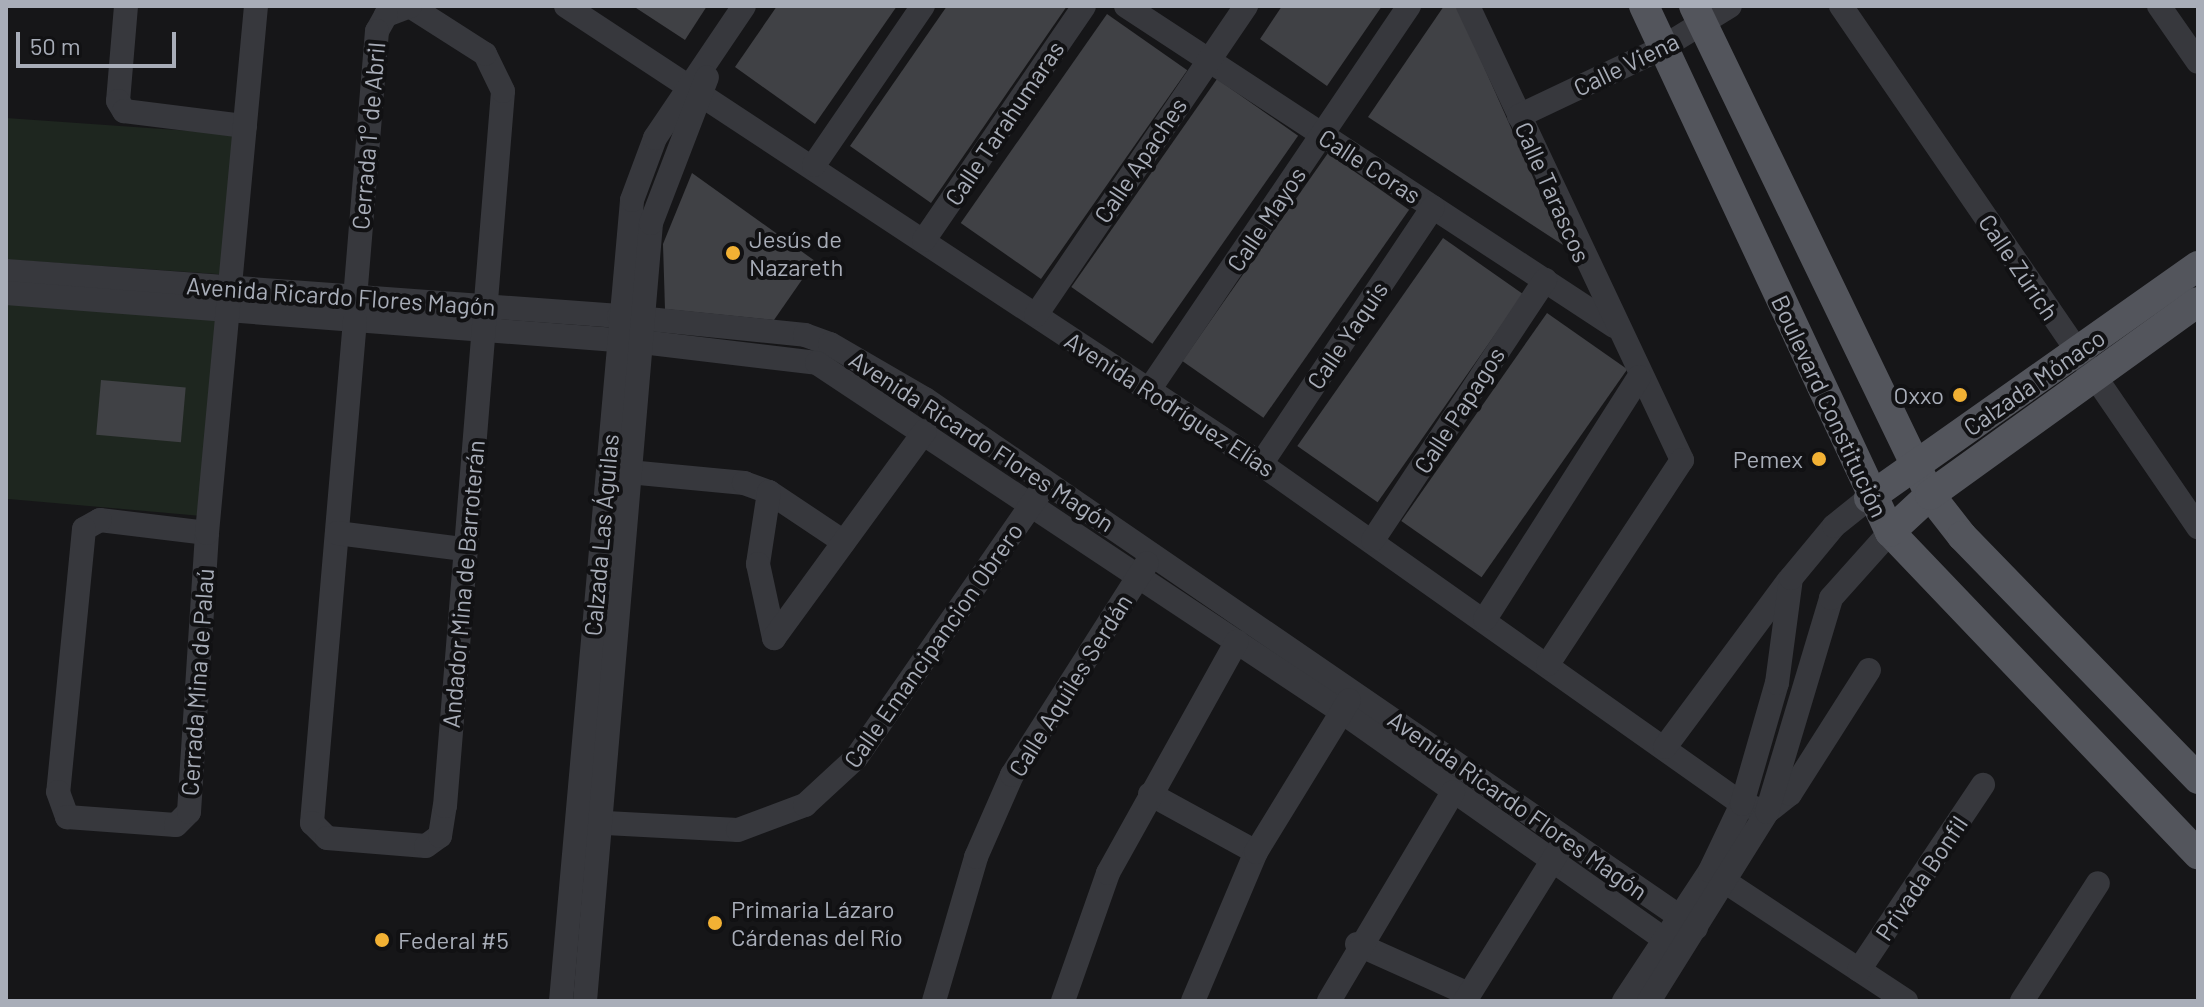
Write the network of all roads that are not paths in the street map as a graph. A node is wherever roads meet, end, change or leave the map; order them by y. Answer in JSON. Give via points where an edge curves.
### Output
{"nodes":[{"id":1,"x":126,"y":6,"type":"edge"},
{"id":2,"x":256,"y":6,"type":"edge"},
{"id":3,"x":744,"y":6,"type":"edge"},
{"id":4,"x":923,"y":6,"type":"edge"},
{"id":5,"x":1084,"y":6,"type":"edge"},
{"id":6,"x":1126,"y":6,"type":"edge"},
{"id":7,"x":1246,"y":6,"type":"edge"},
{"id":8,"x":1409,"y":6,"type":"edge"},
{"id":9,"x":1468,"y":6,"type":"edge"},
{"id":10,"x":1644,"y":6,"type":"edge"},
{"id":11,"x":1730,"y":6,"type":"edge"},
{"id":12,"x":1841,"y":6,"type":"edge"},
{"id":13,"x":2159,"y":6,"type":"edge"},
{"id":14,"x":569,"y":7,"type":"edge"},
{"id":15,"x":1698,"y":16,"type":"edge"},
{"id":16,"x":1660,"y":49,"type":"junction"},
{"id":17,"x":1208,"y":60,"type":"junction"},
{"id":18,"x":2198,"y":62,"type":"edge"},
{"id":19,"x":695,"y":88,"type":"junction"},
{"id":20,"x":1519,"y":116,"type":"junction"},
{"id":21,"x":245,"y":126,"type":"junction"},
{"id":22,"x":1323,"y":135,"type":"junction"},
{"id":23,"x":814,"y":165,"type":"junction"},
{"id":24,"x":1433,"y":207,"type":"junction"},
{"id":25,"x":924,"y":240,"type":"junction"},
{"id":26,"x":2198,"y":266,"type":"edge"},
{"id":27,"x":6,"y":271,"type":"edge"},
{"id":28,"x":1545,"y":280,"type":"junction"},
{"id":29,"x":6,"y":293,"type":"edge"},
{"id":30,"x":229,"y":299,"type":"junction"},
{"id":31,"x":2198,"y":302,"type":"edge"},
{"id":32,"x":355,"y":308,"type":"junction"},
{"id":33,"x":1036,"y":315,"type":"junction"},
{"id":34,"x":486,"y":318,"type":"junction"},
{"id":35,"x":1614,"y":326,"type":"junction"},
{"id":36,"x":618,"y":328,"type":"junction"},
{"id":37,"x":643,"y":330,"type":"junction"},
{"id":38,"x":2077,"y":353,"type":"junction"},
{"id":39,"x":1639,"y":377,"type":"junction"},
{"id":40,"x":2095,"y":378,"type":"junction"},
{"id":41,"x":1149,"y":390,"type":"junction"},
{"id":42,"x":925,"y":431,"type":"junction"},
{"id":43,"x":1261,"y":464,"type":"junction"},
{"id":44,"x":1914,"y":466,"type":"junction"},
{"id":45,"x":607,"y":471,"type":"junction"},
{"id":46,"x":633,"y":472,"type":"junction"},
{"id":47,"x":1047,"y":481,"type":"junction"},
{"id":48,"x":769,"y":492,"type":"junction"},
{"id":49,"x":1930,"y":495,"type":"junction"},
{"id":50,"x":1869,"y":498,"type":"junction"},
{"id":51,"x":1032,"y":503,"type":"junction"},
{"id":52,"x":2198,"y":527,"type":"edge"},
{"id":53,"x":1890,"y":532,"type":"junction"},
{"id":54,"x":207,"y":533,"type":"junction"},
{"id":55,"x":337,"y":533,"type":"junction"},
{"id":56,"x":1373,"y":540,"type":"junction"},
{"id":57,"x":844,"y":542,"type":"junction"},
{"id":58,"x":464,"y":549,"type":"junction"},
{"id":59,"x":1153,"y":554,"type":"junction"},
{"id":60,"x":1139,"y":575,"type":"junction"},
{"id":61,"x":1791,"y":578,"type":"junction"},
{"id":62,"x":1485,"y":619,"type":"junction"},
{"id":63,"x":1237,"y":641,"type":"junction"},
{"id":64,"x":1548,"y":664,"type":"junction"},
{"id":65,"x":1869,"y":670,"type":"dead end"},
{"id":66,"x":1354,"y":691,"type":"junction"},
{"id":67,"x":1342,"y":712,"type":"junction"},
{"id":68,"x":1665,"y":747,"type":"junction"},
{"id":69,"x":2198,"y":779,"type":"edge"},
{"id":70,"x":1983,"y":785,"type":"dead end"},
{"id":71,"x":1453,"y":792,"type":"junction"},
{"id":72,"x":1150,"y":794,"type":"junction"},
{"id":73,"x":1742,"y":804,"type":"junction"},
{"id":74,"x":1767,"y":812,"type":"junction"},
{"id":75,"x":589,"y":822,"type":"junction"},
{"id":76,"x":1567,"y":838,"type":"junction"},
{"id":77,"x":1256,"y":852,"type":"junction"},
{"id":78,"x":2198,"y":854,"type":"edge"},
{"id":79,"x":1551,"y":860,"type":"junction"},
{"id":80,"x":1717,"y":878,"type":"junction"},
{"id":81,"x":2098,"y":883,"type":"dead end"},
{"id":82,"x":1688,"y":923,"type":"junction"},
{"id":83,"x":1357,"y":944,"type":"junction"},
{"id":84,"x":1672,"y":945,"type":"junction"},
{"id":85,"x":1859,"y":970,"type":"junction"},
{"id":86,"x":1467,"y":997,"type":"edge"},
{"id":87,"x":561,"y":1001,"type":"edge"},
{"id":88,"x":585,"y":1001,"type":"edge"},
{"id":89,"x":934,"y":1001,"type":"edge"},
{"id":90,"x":1063,"y":1001,"type":"edge"},
{"id":91,"x":1193,"y":1001,"type":"edge"},
{"id":92,"x":1329,"y":1001,"type":"edge"},
{"id":93,"x":1624,"y":1001,"type":"edge"},
{"id":94,"x":1649,"y":1001,"type":"edge"},
{"id":95,"x":1906,"y":1001,"type":"edge"},
{"id":96,"x":2022,"y":1001,"type":"edge"}],
"edges":[{"from":1,"to":21,"type":"street","via":[[118,101],[124,111]]},
{"from":2,"to":21,"type":"street","name":"Cerrada Mina de Palaú"},
{"from":3,"to":19,"type":"street"},
{"from":4,"to":23,"type":"street"},
{"from":5,"to":25,"type":"street","name":"Calle Tarahumaras"},
{"from":6,"to":17,"type":"street","name":"Calle Coras"},
{"from":7,"to":17,"type":"street","name":"Calle Apaches"},
{"from":8,"to":22,"type":"street","name":"Calle Mayos"},
{"from":9,"to":20,"type":"street","name":"Calle Tarascos"},
{"from":10,"to":16,"type":"main road","name":"Boulevard Constitución"},
{"from":11,"to":15,"type":"street","name":"Calle Viena"},
{"from":12,"to":38,"type":"street","name":"Calle Zúrich"},
{"from":13,"to":18,"type":"street"},
{"from":14,"to":19,"type":"street","name":"Avenida Rodríguez Elías"},
{"from":15,"to":16,"type":"street","name":"Calle Viena"},
{"from":15,"to":44,"type":"main road","name":"Boulevard Constitución"},
{"from":16,"to":20,"type":"street","name":"Calle Viena"},
{"from":16,"to":50,"type":"main road","name":"Boulevard Constitución"},
{"from":17,"to":22,"type":"street","name":"Calle Coras"},
{"from":17,"to":33,"type":"street","name":"Calle Apaches"},
{"from":19,"to":23,"type":"street","name":"Avenida Rodríguez Elías"},
{"from":19,"to":36,"type":"street","name":"Calzada Las Águilas","via":[[641,167]]},
{"from":19,"to":37,"type":"street","name":"Calzada Las Águilas","via":[[656,201]]},
{"from":20,"to":35,"type":"street","name":"Calle Tarascos"},
{"from":21,"to":30,"type":"street","name":"Cerrada Mina de Palaú"},
{"from":22,"to":24,"type":"street","name":"Calle Coras"},
{"from":22,"to":41,"type":"street","name":"Calle Mayos"},
{"from":23,"to":25,"type":"street","name":"Avenida Rodríguez Elías"},
{"from":24,"to":28,"type":"street","name":"Calle Coras"},
{"from":24,"to":43,"type":"street","name":"Calle Yaquis"},
{"from":25,"to":33,"type":"street","name":"Avenida Rodríguez Elías"},
{"from":26,"to":38,"type":"main road","name":"Calzada Mónaco"},
{"from":27,"to":30,"type":"street","name":"Avenida Ricardo Flores Magón"},
{"from":28,"to":35,"type":"street","name":"Calle Coras"},
{"from":28,"to":56,"type":"street","name":"Calle Papagos"},
{"from":29,"to":30,"type":"street","name":"Avenida Ricardo Flores Magón"},
{"from":30,"to":32,"type":"street","name":"Avenida Ricardo Flores Magón"},
{"from":30,"to":54,"type":"street","name":"Cerrada Mina de Palaú"},
{"from":31,"to":40,"type":"main road","name":"Calzada Mónaco"},
{"from":32,"to":34,"type":"street","name":"Avenida Ricardo Flores Magón"},
{"from":32,"to":34,"type":"street","name":"Cerrada 1° de Abril","via":[[377,31],[386,15],[410,6],[485,54],[501,79]]},
{"from":32,"to":55,"type":"street"},
{"from":33,"to":41,"type":"street","name":"Avenida Rodríguez Elías"},
{"from":34,"to":36,"type":"street","name":"Avenida Ricardo Flores Magón"},
{"from":34,"to":58,"type":"street","name":"Andador Mina de Barroterán"},
{"from":35,"to":39,"type":"street","name":"Calle Tarascos"},
{"from":36,"to":37,"type":"street","name":"Avenida Ricardo Flores Magón"},
{"from":36,"to":45,"type":"street","name":"Calzada Las Águilas"},
{"from":37,"to":42,"type":"street","name":"Avenida Ricardo Flores Magón","via":[[817,363]]},
{"from":37,"to":46,"type":"street","name":"Calzada Las Águilas"},
{"from":37,"to":47,"type":"street","name":"Avenida Ricardo Flores Magón","via":[[805,335],[830,344],[925,399]]},
{"from":38,"to":40,"type":"street","name":"Calle Zúrich"},
{"from":38,"to":44,"type":"main road","name":"Calzada Mónaco"},
{"from":39,"to":62,"type":"street"},
{"from":39,"to":64,"type":"street","name":"Calle Tarascos","via":[[1682,460]]},
{"from":40,"to":49,"type":"main road","name":"Calzada Mónaco"},
{"from":40,"to":52,"type":"street","name":"Calle Zúrich"},
{"from":41,"to":43,"type":"street","name":"Avenida Rodríguez Elías"},
{"from":42,"to":51,"type":"street","name":"Avenida Ricardo Flores Magón"},
{"from":42,"to":57,"type":"street"},
{"from":43,"to":56,"type":"street","name":"Avenida Rodríguez Elías"},
{"from":44,"to":49,"type":"main road","name":"Boulevard Constitución"},
{"from":44,"to":50,"type":"main road","name":"Calzada Mónaco"},
{"from":45,"to":46,"type":"street"},
{"from":45,"to":75,"type":"street","name":"Calzada Las Águilas"},
{"from":46,"to":48,"type":"street","via":[[715,478]]},
{"from":46,"to":75,"type":"street","name":"Calzada Las Águilas"},
{"from":47,"to":51,"type":"street","name":"Calle Emancipancion Obrero"},
{"from":47,"to":59,"type":"street","name":"Avenida Ricardo Flores Magón"},
{"from":48,"to":57,"type":"street"},
{"from":48,"to":57,"type":"street","via":[[758,564],[774,638]]},
{"from":49,"to":53,"type":"main road","name":"Calzada Mónaco"},
{"from":49,"to":69,"type":"main road","name":"Boulevard Constitución","via":[[1962,536]]},
{"from":50,"to":53,"type":"main road","name":"Boulevard Constitución"},
{"from":50,"to":61,"type":"street","via":[[1834,526]]},
{"from":51,"to":60,"type":"street","name":"Avenida Ricardo Flores Magón"},
{"from":51,"to":75,"type":"street","name":"Calle Emancipancion Obrero","via":[[856,758],[805,805],[738,830]]},
{"from":53,"to":74,"type":"street","via":[[1831,598]]},
{"from":53,"to":78,"type":"main road","name":"Boulevard Constitución"},
{"from":54,"to":54,"type":"street","name":"Cerrada Mina de Palaú","via":[[190,805],[176,825],[67,817],[58,792],[84,529],[100,520]]},
{"from":55,"to":58,"type":"street"},
{"from":55,"to":58,"type":"street","name":"Andador Mina de Barroterán","via":[[312,815],[314,828],[327,838],[419,846],[440,836]]},
{"from":56,"to":62,"type":"street","name":"Avenida Rodríguez Elías"},
{"from":59,"to":60,"type":"street","name":"Calle Aquiles Serdán"},
{"from":59,"to":66,"type":"street","name":"Avenida Ricardo Flores Magón"},
{"from":60,"to":63,"type":"street","name":"Avenida Ricardo Flores Magón"},
{"from":60,"to":89,"type":"street","name":"Calle Aquiles Serdán","via":[[1012,775],[976,857]]},
{"from":61,"to":68,"type":"street"},
{"from":61,"to":73,"type":"street","via":[[1777,683]]},
{"from":62,"to":64,"type":"street","name":"Avenida Rodríguez Elías"},
{"from":63,"to":67,"type":"street","name":"Avenida Ricardo Flores Magón"},
{"from":63,"to":72,"type":"street"},
{"from":64,"to":68,"type":"street","name":"Avenida Rodríguez Elías"},
{"from":65,"to":74,"type":"street","via":[[1790,794]]},
{"from":66,"to":67,"type":"street"},
{"from":66,"to":76,"type":"street","name":"Avenida Ricardo Flores Magón"},
{"from":67,"to":71,"type":"street","name":"Avenida Ricardo Flores Magón"},
{"from":67,"to":77,"type":"street"},
{"from":68,"to":73,"type":"street","name":"Avenida Rodríguez Elías"},
{"from":70,"to":85,"type":"street","name":"Privada Bonfil"},
{"from":71,"to":79,"type":"street","name":"Avenida Ricardo Flores Magón"},
{"from":71,"to":83,"type":"street"},
{"from":72,"to":77,"type":"street"},
{"from":72,"to":90,"type":"street","via":[[1108,873]]},
{"from":73,"to":74,"type":"street","name":"Avenida Rodríguez Elías"},
{"from":73,"to":80,"type":"street"},
{"from":74,"to":80,"type":"street"},
{"from":75,"to":87,"type":"street","name":"Calzada Las Águilas"},
{"from":75,"to":88,"type":"street","name":"Calzada Las Águilas"},
{"from":76,"to":79,"type":"street"},
{"from":76,"to":82,"type":"street","name":"Avenida Ricardo Flores Magón"},
{"from":77,"to":91,"type":"street"},
{"from":79,"to":84,"type":"street","name":"Avenida Ricardo Flores Magón"},
{"from":79,"to":86,"type":"street"},
{"from":80,"to":82,"type":"street"},
{"from":80,"to":85,"type":"street"},
{"from":81,"to":96,"type":"street"},
{"from":82,"to":84,"type":"street"},
{"from":83,"to":86,"type":"street"},
{"from":83,"to":92,"type":"street"},
{"from":84,"to":93,"type":"street"},
{"from":84,"to":94,"type":"street"},
{"from":85,"to":95,"type":"street"}]}
